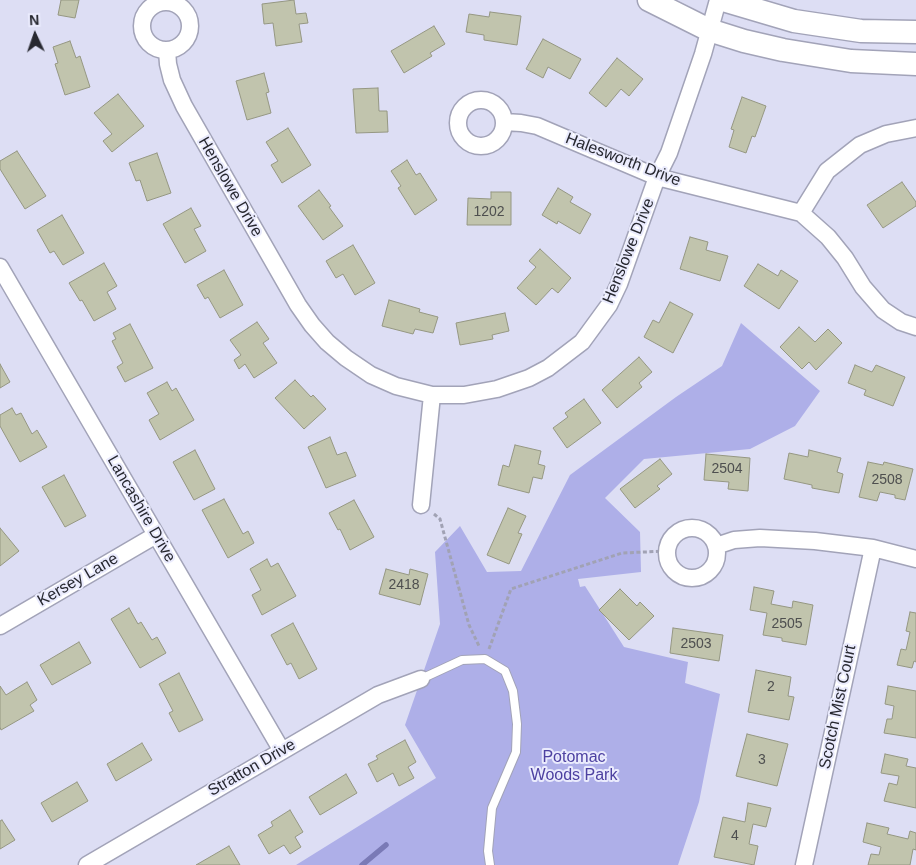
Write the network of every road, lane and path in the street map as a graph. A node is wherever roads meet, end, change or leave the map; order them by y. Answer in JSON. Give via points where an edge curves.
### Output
{"nodes":[{"id":1,"x":649,"y":0,"type":"edge"},
{"id":2,"x":718,"y":0,"type":"edge"},
{"id":3,"x":723,"y":0,"type":"edge"},
{"id":4,"x":709,"y":30,"type":"junction"},
{"id":5,"x":916,"y":32,"type":"edge"},
{"id":6,"x":167,"y":50,"type":"dead end"},
{"id":7,"x":916,"y":64,"type":"edge"},
{"id":8,"x":504,"y":122,"type":"dead end"},
{"id":9,"x":916,"y":128,"type":"edge"},
{"id":10,"x":658,"y":177,"type":"junction"},
{"id":11,"x":801,"y":213,"type":"junction"},
{"id":12,"x":0,"y":267,"type":"edge"},
{"id":13,"x":916,"y":327,"type":"edge"},
{"id":14,"x":432,"y":394,"type":"junction"},
{"id":15,"x":421,"y":505,"type":"joint"},
{"id":16,"x":156,"y":535,"type":"junction"},
{"id":17,"x":716,"y":546,"type":"junction"},
{"id":18,"x":873,"y":548,"type":"junction"},
{"id":19,"x":667,"y":551,"type":"junction"},
{"id":20,"x":916,"y":559,"type":"edge"},
{"id":21,"x":0,"y":626,"type":"edge"},
{"id":22,"x":485,"y":659,"type":"junction"},
{"id":23,"x":421,"y":680,"type":"joint"},
{"id":24,"x":282,"y":751,"type":"junction"},
{"id":25,"x":87,"y":865,"type":"edge"},
{"id":26,"x":490,"y":865,"type":"edge"},
{"id":27,"x":804,"y":865,"type":"edge"}],
"edges":[{"from":1,"to":4,"type":"main road"},
{"from":2,"to":4,"type":"street","name":"Henslowe Drive"},
{"from":3,"to":5,"type":"main road","via":[[794,21],[860,31]]},
{"from":4,"to":7,"type":"main road","via":[[783,50],[851,61]]},
{"from":4,"to":10,"type":"street","name":"Henslowe Drive","via":[[669,153]]},
{"from":6,"to":14,"type":"street","name":"Henslowe Drive","via":[[172,80],[184,106],[312,325],[327,342],[370,375],[396,386]]},
{"from":8,"to":10,"type":"street","name":"Halesworth Drive","via":[[537,126]]},
{"from":9,"to":11,"type":"street","via":[[886,134],[860,145],[827,171]]},
{"from":10,"to":11,"type":"street","name":"Halesworth Drive"},
{"from":10,"to":14,"type":"street","name":"Henslowe Drive","via":[[619,284],[609,305],[582,342],[529,378],[497,389],[464,395]]},
{"from":11,"to":13,"type":"street","name":"Halesworth Drive","via":[[828,237],[863,288],[883,310]]},
{"from":12,"to":16,"type":"street","name":"Lancashire Drive"},
{"from":14,"to":15,"type":"street"},
{"from":15,"to":22,"type":"path","via":[[440,519],[468,625]]},
{"from":16,"to":21,"type":"street","name":"Kersey Lane"},
{"from":16,"to":24,"type":"street","name":"Lancashire Drive"},
{"from":17,"to":18,"type":"street","via":[[734,540],[760,538]]},
{"from":17,"to":19,"type":"street","via":[[706,532],[690,528],[674,535]]},
{"from":17,"to":19,"type":"street","via":[[717,555],[710,571],[694,578],[685,578],[671,568]]},
{"from":18,"to":20,"type":"street"},
{"from":18,"to":27,"type":"street","name":"Scotch Mist Court"},
{"from":19,"to":22,"type":"path","via":[[622,553],[511,589]]},
{"from":22,"to":23,"type":"lane","via":[[462,660]]},
{"from":22,"to":26,"type":"lane","via":[[505,671],[513,691],[517,724],[516,752],[492,808]]},
{"from":23,"to":24,"type":"street","name":"Stratton Drive","via":[[378,695]]},
{"from":24,"to":25,"type":"street","name":"Stratton Drive"}]}
